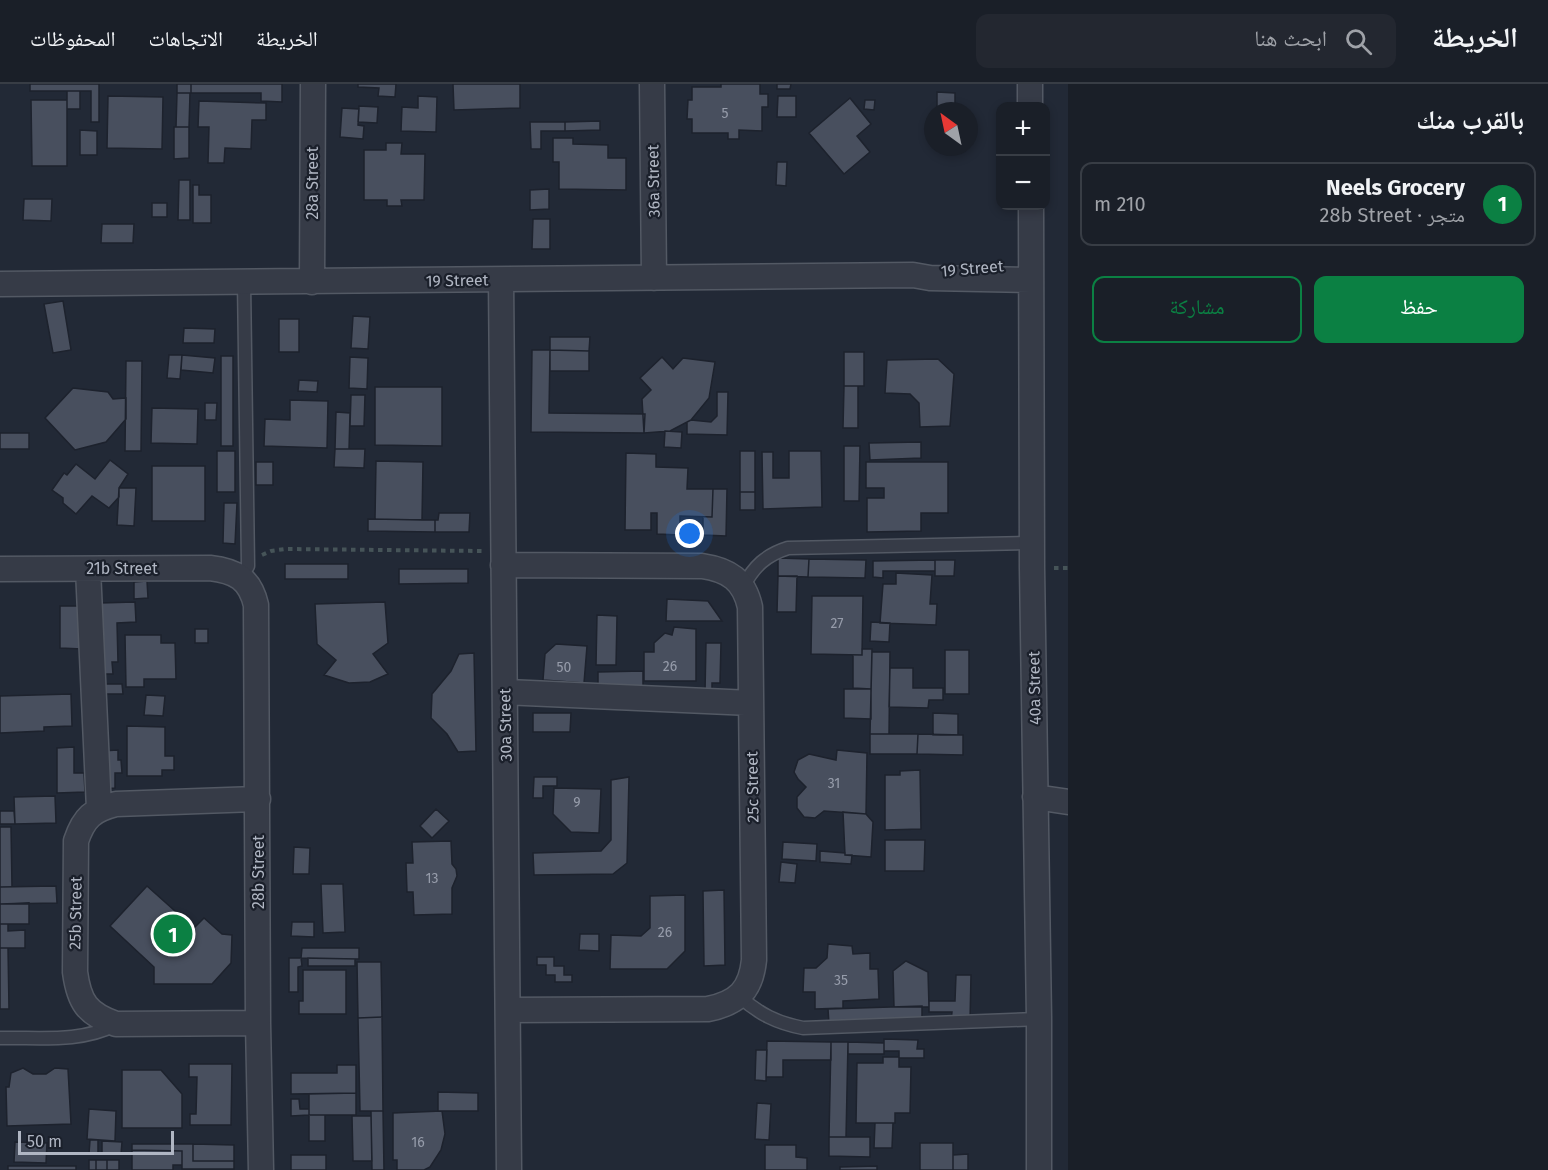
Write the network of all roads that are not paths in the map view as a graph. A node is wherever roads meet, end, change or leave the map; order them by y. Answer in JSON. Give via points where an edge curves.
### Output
{"nodes":[{"id":1,"x":313,"y":84,"type":"edge"},
{"id":2,"x":652,"y":84,"type":"edge"},
{"id":3,"x":1030,"y":84,"type":"edge"},
{"id":4,"x":1030,"y":102,"type":"edge"},
{"id":5,"x":1031,"y":210,"type":"edge"},
{"id":6,"x":1031,"y":271,"type":"junction"},
{"id":7,"x":654,"y":278,"type":"junction"},
{"id":8,"x":501,"y":280,"type":"junction"},
{"id":9,"x":244,"y":282,"type":"junction"},
{"id":10,"x":312,"y":282,"type":"junction"},
{"id":11,"x":0,"y":284,"type":"edge"},
{"id":12,"x":1032,"y":543,"type":"junction"},
{"id":13,"x":503,"y":558,"type":"junction"},
{"id":14,"x":88,"y":568,"type":"junction"},
{"id":15,"x":0,"y":569,"type":"edge"},
{"id":16,"x":245,"y":572,"type":"junction"},
{"id":17,"x":743,"y":587,"type":"junction"},
{"id":18,"x":505,"y":692,"type":"junction"},
{"id":19,"x":751,"y":703,"type":"junction"},
{"id":20,"x":258,"y":800,"type":"junction"},
{"id":21,"x":1068,"y":802,"type":"edge"},
{"id":22,"x":1036,"y":807,"type":"junction"},
{"id":23,"x":99,"y":809,"type":"junction"},
{"id":24,"x":1068,"y":816,"type":"edge"},
{"id":25,"x":739,"y":996,"type":"junction"},
{"id":26,"x":508,"y":1010,"type":"junction"},
{"id":27,"x":1039,"y":1019,"type":"junction"},
{"id":28,"x":258,"y":1023,"type":"junction"},
{"id":29,"x":116,"y":1024,"type":"junction"},
{"id":30,"x":0,"y":1038,"type":"edge"},
{"id":31,"x":261,"y":1170,"type":"edge"},
{"id":32,"x":509,"y":1170,"type":"edge"},
{"id":33,"x":1040,"y":1170,"type":"edge"}],
"edges":[{"from":1,"to":10,"type":"street","name":"28a Street"},
{"from":2,"to":7,"type":"street","name":"36a Street"},
{"from":3,"to":4,"type":"street"},
{"from":5,"to":6,"type":"street","name":"40a Street"},
{"from":6,"to":7,"type":"street","name":"19 Street","via":[[930,278]]},
{"from":6,"to":12,"type":"street","name":"40a Street"},
{"from":7,"to":8,"type":"street","name":"19 Street"},
{"from":8,"to":10,"type":"street","name":"19 Street"},
{"from":8,"to":13,"type":"street","name":"30a Street"},
{"from":9,"to":10,"type":"street","name":"19 Street"},
{"from":9,"to":11,"type":"street","name":"19 Street"},
{"from":9,"to":16,"type":"lane"},
{"from":12,"to":17,"type":"lane","via":[[788,548],[761,561]]},
{"from":12,"to":22,"type":"street","name":"40a Street"},
{"from":13,"to":17,"type":"street","via":[[702,566],[732,575]]},
{"from":13,"to":18,"type":"street","name":"30a Street"},
{"from":14,"to":15,"type":"street","name":"21b Street"},
{"from":14,"to":16,"type":"street","name":"21b Street","via":[[210,568]]},
{"from":14,"to":23,"type":"street"},
{"from":16,"to":20,"type":"street","name":"28b Street","via":[[256,605]]},
{"from":17,"to":19,"type":"street","name":"25c Street","via":[[750,607]]},
{"from":18,"to":19,"type":"street"},
{"from":18,"to":26,"type":"street","name":"30a Street"},
{"from":19,"to":25,"type":"street","name":"25c Street","via":[[754,960],[748,986]]},
{"from":20,"to":23,"type":"street","via":[[116,804]]},
{"from":20,"to":28,"type":"street","name":"28b Street"},
{"from":21,"to":22,"type":"street"},
{"from":22,"to":24,"type":"street"},
{"from":22,"to":27,"type":"street","name":"40a Street"},
{"from":23,"to":29,"type":"street","name":"25b Street","via":[[88,817],[76,841],[75,972],[77,990],[86,1006],[98,1018]]},
{"from":25,"to":26,"type":"street","via":[[725,1006],[708,1009]]},
{"from":25,"to":27,"type":"lane","via":[[768,1018],[803,1028]]},
{"from":26,"to":32,"type":"street","name":"30a Street"},
{"from":27,"to":33,"type":"street","name":"40a Street"},
{"from":28,"to":29,"type":"street","name":"25b Street"},
{"from":28,"to":31,"type":"street","name":"28b Street"},
{"from":29,"to":30,"type":"lane","via":[[75,1037]]}]}
